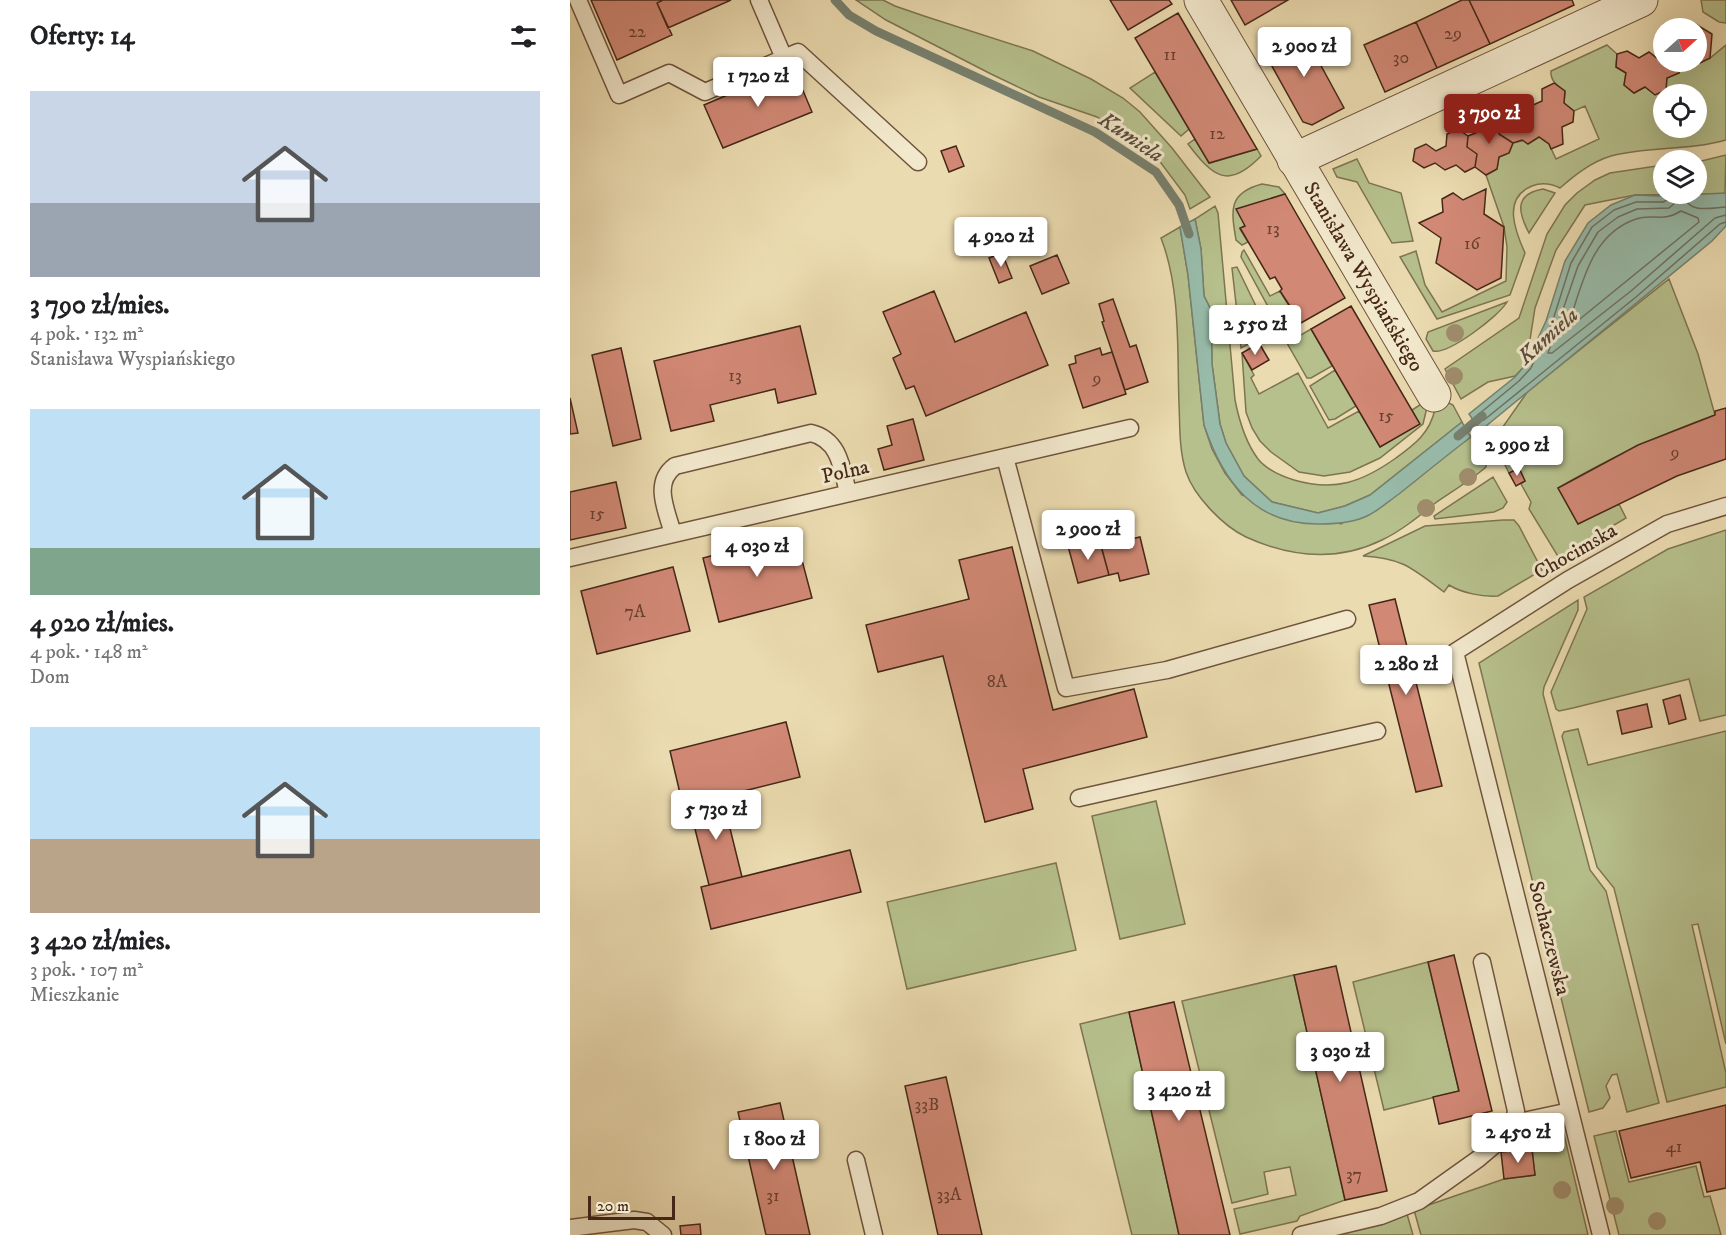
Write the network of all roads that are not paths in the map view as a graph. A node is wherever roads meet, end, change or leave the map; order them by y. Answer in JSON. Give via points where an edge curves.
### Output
{"nodes":[{"id":1,"x":578,"y":0,"type":"edge"},
{"id":2,"x":759,"y":0,"type":"edge"},
{"id":3,"x":1201,"y":0,"type":"edge"},
{"id":4,"x":1641,"y":0,"type":"edge"},
{"id":5,"x":784,"y":58,"type":"junction"},
{"id":6,"x":1294,"y":160,"type":"junction"},
{"id":7,"x":918,"y":162,"type":"dead end"},
{"id":8,"x":1434,"y":395,"type":"dead end"},
{"id":9,"x":1130,"y":428,"type":"dead end"},
{"id":10,"x":1005,"y":457,"type":"junction"},
{"id":11,"x":848,"y":494,"type":"junction"},
{"id":12,"x":1726,"y":506,"type":"edge"},
{"id":13,"x":673,"y":534,"type":"junction"},
{"id":14,"x":570,"y":558,"type":"edge"},
{"id":15,"x":1347,"y":619,"type":"dead end"},
{"id":16,"x":1455,"y":652,"type":"joint"},
{"id":17,"x":1377,"y":730,"type":"dead end"},
{"id":18,"x":1079,"y":798,"type":"dead end"},
{"id":19,"x":1482,"y":962,"type":"dead end"},
{"id":20,"x":1570,"y":1111,"type":"junction"},
{"id":21,"x":1514,"y":1123,"type":"junction"},
{"id":22,"x":856,"y":1160,"type":"dead end"},
{"id":23,"x":570,"y":1228,"type":"edge"},
{"id":24,"x":663,"y":1235,"type":"edge"},
{"id":25,"x":874,"y":1235,"type":"edge"},
{"id":26,"x":1301,"y":1235,"type":"edge"},
{"id":27,"x":1601,"y":1235,"type":"edge"}],
"edges":[{"from":1,"to":5,"type":"lane","via":[[619,95],[669,73],[705,92]]},
{"from":2,"to":5,"type":"lane"},
{"from":3,"to":6,"type":"street","name":"Stanisława Wyspiańskiego"},
{"from":4,"to":6,"type":"street","name":"Stanisława Wyspiańskiego"},
{"from":5,"to":7,"type":"lane","via":[[798,52]]},
{"from":6,"to":8,"type":"street","name":"Stanisława Wyspiańskiego"},
{"from":9,"to":10,"type":"lane","name":"Polna"},
{"from":10,"to":11,"type":"lane","name":"Polna"},
{"from":10,"to":15,"type":"lane","via":[[1066,688],[1167,670]]},
{"from":11,"to":13,"type":"lane","name":"Polna"},
{"from":11,"to":13,"type":"lane","via":[[834,447],[821,435],[812,433],[675,466],[667,472],[662,488]]},
{"from":12,"to":16,"type":"lane","name":"Chocimska","via":[[1667,524],[1568,580]]},
{"from":13,"to":14,"type":"lane","name":"Polna"},
{"from":16,"to":20,"type":"lane","name":"Sochaczewska"},
{"from":17,"to":18,"type":"lane"},
{"from":19,"to":21,"type":"lane","via":[[1516,1111]]},
{"from":20,"to":21,"type":"lane"},
{"from":20,"to":27,"type":"lane","name":"Sochaczewska"},
{"from":21,"to":26,"type":"lane","via":[[1512,1130],[1478,1159],[1419,1201],[1381,1216]]},
{"from":22,"to":25,"type":"lane"},
{"from":23,"to":24,"type":"lane","via":[[634,1220],[647,1222]]}]}
